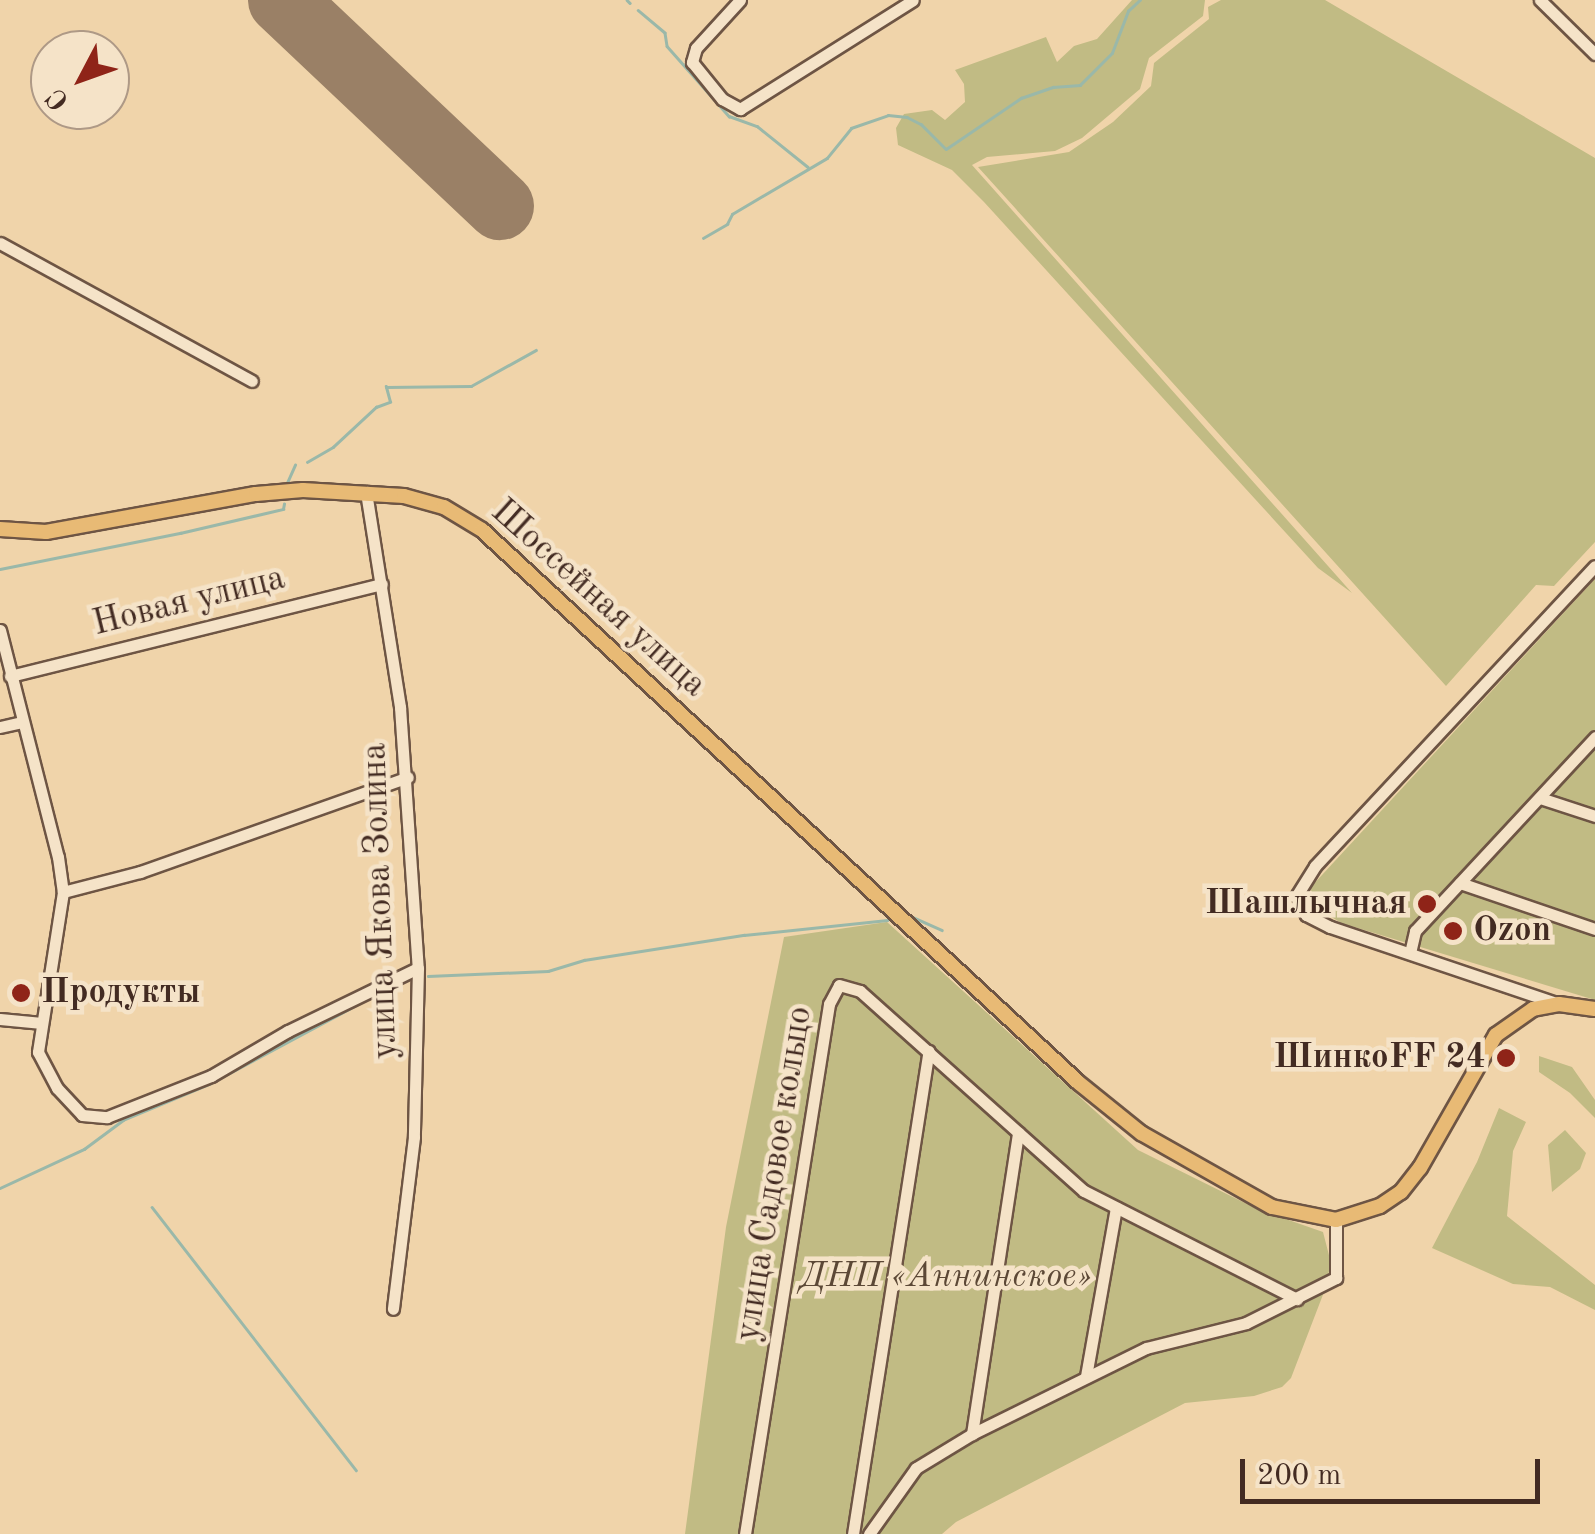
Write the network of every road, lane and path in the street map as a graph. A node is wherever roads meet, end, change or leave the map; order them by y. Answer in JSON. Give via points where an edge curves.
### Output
{"nodes":[{"id":1,"x":740,"y":0,"type":"edge"},
{"id":2,"x":914,"y":0,"type":"edge"},
{"id":3,"x":1540,"y":0,"type":"edge"},
{"id":4,"x":1595,"y":54,"type":"edge"},
{"id":5,"x":0,"y":243,"type":"edge"},
{"id":6,"x":252,"y":382,"type":"dead end"},
{"id":7,"x":366,"y":492,"type":"junction"},
{"id":8,"x":0,"y":530,"type":"edge"},
{"id":9,"x":1595,"y":566,"type":"edge"},
{"id":10,"x":382,"y":584,"type":"junction"},
{"id":11,"x":0,"y":630,"type":"edge"},
{"id":12,"x":10,"y":676,"type":"junction"},
{"id":13,"x":21,"y":722,"type":"junction"},
{"id":14,"x":0,"y":726,"type":"edge"},
{"id":15,"x":1595,"y":736,"type":"edge"},
{"id":16,"x":408,"y":777,"type":"junction"},
{"id":17,"x":1540,"y":798,"type":"junction"},
{"id":18,"x":1595,"y":816,"type":"edge"},
{"id":19,"x":1460,"y":882,"type":"junction"},
{"id":20,"x":63,"y":892,"type":"junction"},
{"id":21,"x":1595,"y":929,"type":"edge"},
{"id":22,"x":1410,"y":953,"type":"junction"},
{"id":23,"x":418,"y":968,"type":"junction"},
{"id":24,"x":1559,"y":1004,"type":"junction"},
{"id":25,"x":1595,"y":1009,"type":"edge"},
{"id":26,"x":0,"y":1020,"type":"edge"},
{"id":27,"x":42,"y":1023,"type":"junction"},
{"id":28,"x":929,"y":1051,"type":"junction"},
{"id":29,"x":1018,"y":1132,"type":"junction"},
{"id":30,"x":1116,"y":1208,"type":"junction"},
{"id":31,"x":1336,"y":1220,"type":"junction"},
{"id":32,"x":1297,"y":1299,"type":"junction"},
{"id":33,"x":393,"y":1309,"type":"dead end"},
{"id":34,"x":1086,"y":1376,"type":"junction"},
{"id":35,"x":972,"y":1434,"type":"junction"},
{"id":36,"x":745,"y":1534,"type":"edge"},
{"id":37,"x":852,"y":1534,"type":"edge"},
{"id":38,"x":869,"y":1534,"type":"edge"}],
"edges":[{"from":1,"to":2,"type":"street","via":[[696,48],[692,62],[722,99],[740,109]]},
{"from":3,"to":4,"type":"street"},
{"from":5,"to":6,"type":"street"},
{"from":7,"to":8,"type":"main road","name":"Шоссейная улица","via":[[256,494],[46,532]]},
{"from":7,"to":10,"type":"street","name":"улица Якова Золина"},
{"from":7,"to":31,"type":"main road","name":"Шоссейная улица","via":[[444,507],[482,530],[905,925],[1141,1133],[1272,1207]]},
{"from":9,"to":22,"type":"street","via":[[1315,866],[1297,896],[1306,915]]},
{"from":10,"to":12,"type":"street","name":"Новая улица"},
{"from":10,"to":16,"type":"street","name":"улица Якова Золина"},
{"from":11,"to":12,"type":"street"},
{"from":12,"to":13,"type":"street"},
{"from":13,"to":14,"type":"street"},
{"from":13,"to":20,"type":"street"},
{"from":15,"to":17,"type":"street"},
{"from":16,"to":20,"type":"street","via":[[140,872]]},
{"from":16,"to":23,"type":"street","name":"улица Якова Золина"},
{"from":17,"to":18,"type":"street"},
{"from":17,"to":19,"type":"street"},
{"from":19,"to":21,"type":"street"},
{"from":19,"to":22,"type":"street","via":[[1416,931]]},
{"from":20,"to":27,"type":"street"},
{"from":22,"to":24,"type":"street"},
{"from":23,"to":27,"type":"street","via":[[211,1076],[107,1116],[82,1115],[57,1088],[38,1052]]},
{"from":23,"to":33,"type":"street","name":"улица Якова Золина","via":[[414,1138]]},
{"from":24,"to":25,"type":"main road"},
{"from":24,"to":31,"type":"main road","via":[[1533,1009],[1496,1035],[1400,1192]]},
{"from":26,"to":27,"type":"street"},
{"from":28,"to":29,"type":"street","name":"улица Садовое кольцо"},
{"from":28,"to":36,"type":"street","name":"улица Садовое кольцо","via":[[860,991],[848,984],[835,988]]},
{"from":28,"to":37,"type":"street"},
{"from":29,"to":30,"type":"street","name":"улица Садовое кольцо","via":[[1084,1191]]},
{"from":29,"to":35,"type":"street"},
{"from":30,"to":32,"type":"street","name":"улица Садовое кольцо"},
{"from":30,"to":34,"type":"street"},
{"from":31,"to":32,"type":"street","via":[[1336,1278]]},
{"from":32,"to":34,"type":"street","via":[[1246,1323],[1146,1348]]},
{"from":34,"to":35,"type":"street"},
{"from":35,"to":38,"type":"street","via":[[916,1468]]}]}
